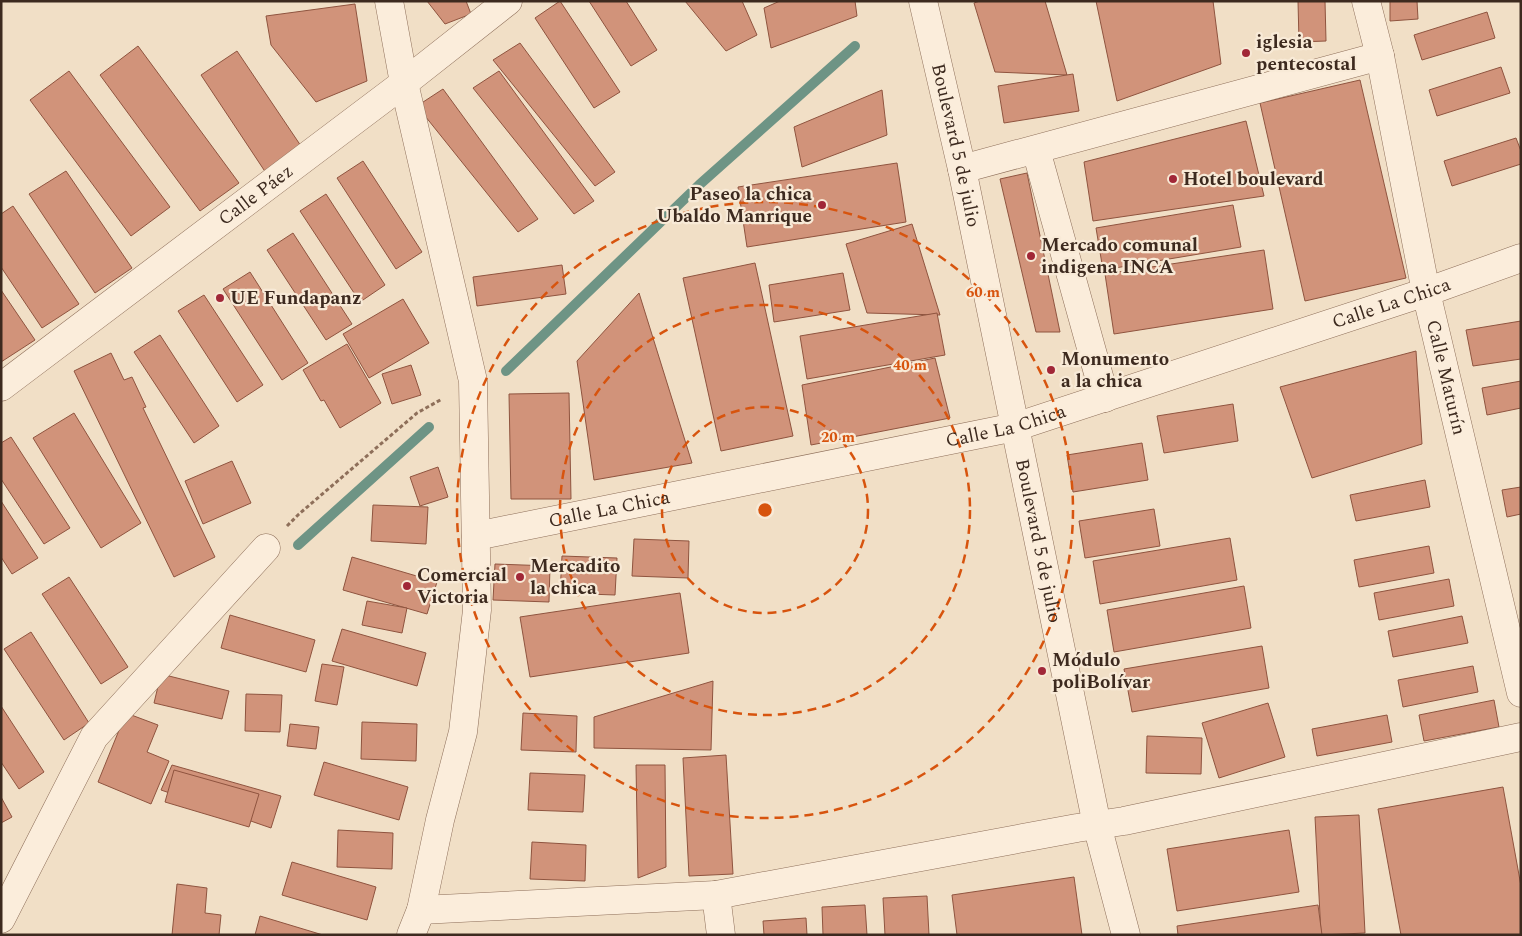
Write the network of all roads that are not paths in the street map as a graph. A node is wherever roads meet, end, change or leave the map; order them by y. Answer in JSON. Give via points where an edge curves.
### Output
{"nodes":[{"id":1,"x":389,"y":1,"type":"edge"},
{"id":2,"x":508,"y":1,"type":"edge"},
{"id":3,"x":923,"y":1,"type":"edge"},
{"id":4,"x":1366,"y":1,"type":"edge"},
{"id":5,"x":1380,"y":56,"type":"junction"},
{"id":6,"x":404,"y":83,"type":"junction"},
{"id":7,"x":1036,"y":150,"type":"junction"},
{"id":8,"x":962,"y":169,"type":"junction"},
{"id":9,"x":1521,"y":258,"type":"edge"},
{"id":10,"x":1426,"y":292,"type":"junction"},
{"id":11,"x":1,"y":387,"type":"edge"},
{"id":12,"x":1105,"y":398,"type":"junction"},
{"id":13,"x":1014,"y":427,"type":"junction"},
{"id":14,"x":476,"y":536,"type":"junction"},
{"id":15,"x":266,"y":548,"type":"road end"},
{"id":16,"x":1521,"y":693,"type":"edge"},
{"id":17,"x":1521,"y":736,"type":"edge"},
{"id":18,"x":1097,"y":825,"type":"junction"},
{"id":19,"x":716,"y":895,"type":"junction"},
{"id":20,"x":1,"y":919,"type":"edge"},
{"id":21,"x":416,"y":922,"type":"edge"},
{"id":22,"x":721,"y":935,"type":"edge"},
{"id":23,"x":1126,"y":935,"type":"edge"}],
"edges":[{"from":1,"to":6,"type":"street"},
{"from":2,"to":6,"type":"street","name":"Calle Páez"},
{"from":3,"to":8,"type":"street","name":"Boulevard 5 de julio"},
{"from":4,"to":5,"type":"street","name":"Calle Maturín"},
{"from":5,"to":7,"type":"street"},
{"from":5,"to":10,"type":"street","name":"Calle Maturín"},
{"from":6,"to":11,"type":"street","name":"Calle Páez"},
{"from":6,"to":14,"type":"street","via":[[473,381]]},
{"from":7,"to":8,"type":"street"},
{"from":7,"to":12,"type":"street"},
{"from":8,"to":13,"type":"street","name":"Boulevard 5 de julio"},
{"from":9,"to":10,"type":"street","name":"Calle La Chica"},
{"from":10,"to":12,"type":"street","name":"Calle La Chica"},
{"from":10,"to":16,"type":"street","name":"Calle Maturín"},
{"from":12,"to":13,"type":"street","name":"Calle La Chica"},
{"from":13,"to":14,"type":"street","name":"Calle La Chica"},
{"from":13,"to":18,"type":"street","name":"Boulevard 5 de julio"},
{"from":14,"to":21,"type":"street","via":[[477,610],[462,732]]},
{"from":15,"to":20,"type":"street","via":[[94,737]]},
{"from":17,"to":18,"type":"street"},
{"from":18,"to":19,"type":"street"},
{"from":18,"to":23,"type":"street","name":"Boulevard 5 de julio"},
{"from":19,"to":21,"type":"street"},
{"from":19,"to":22,"type":"street"}]}
